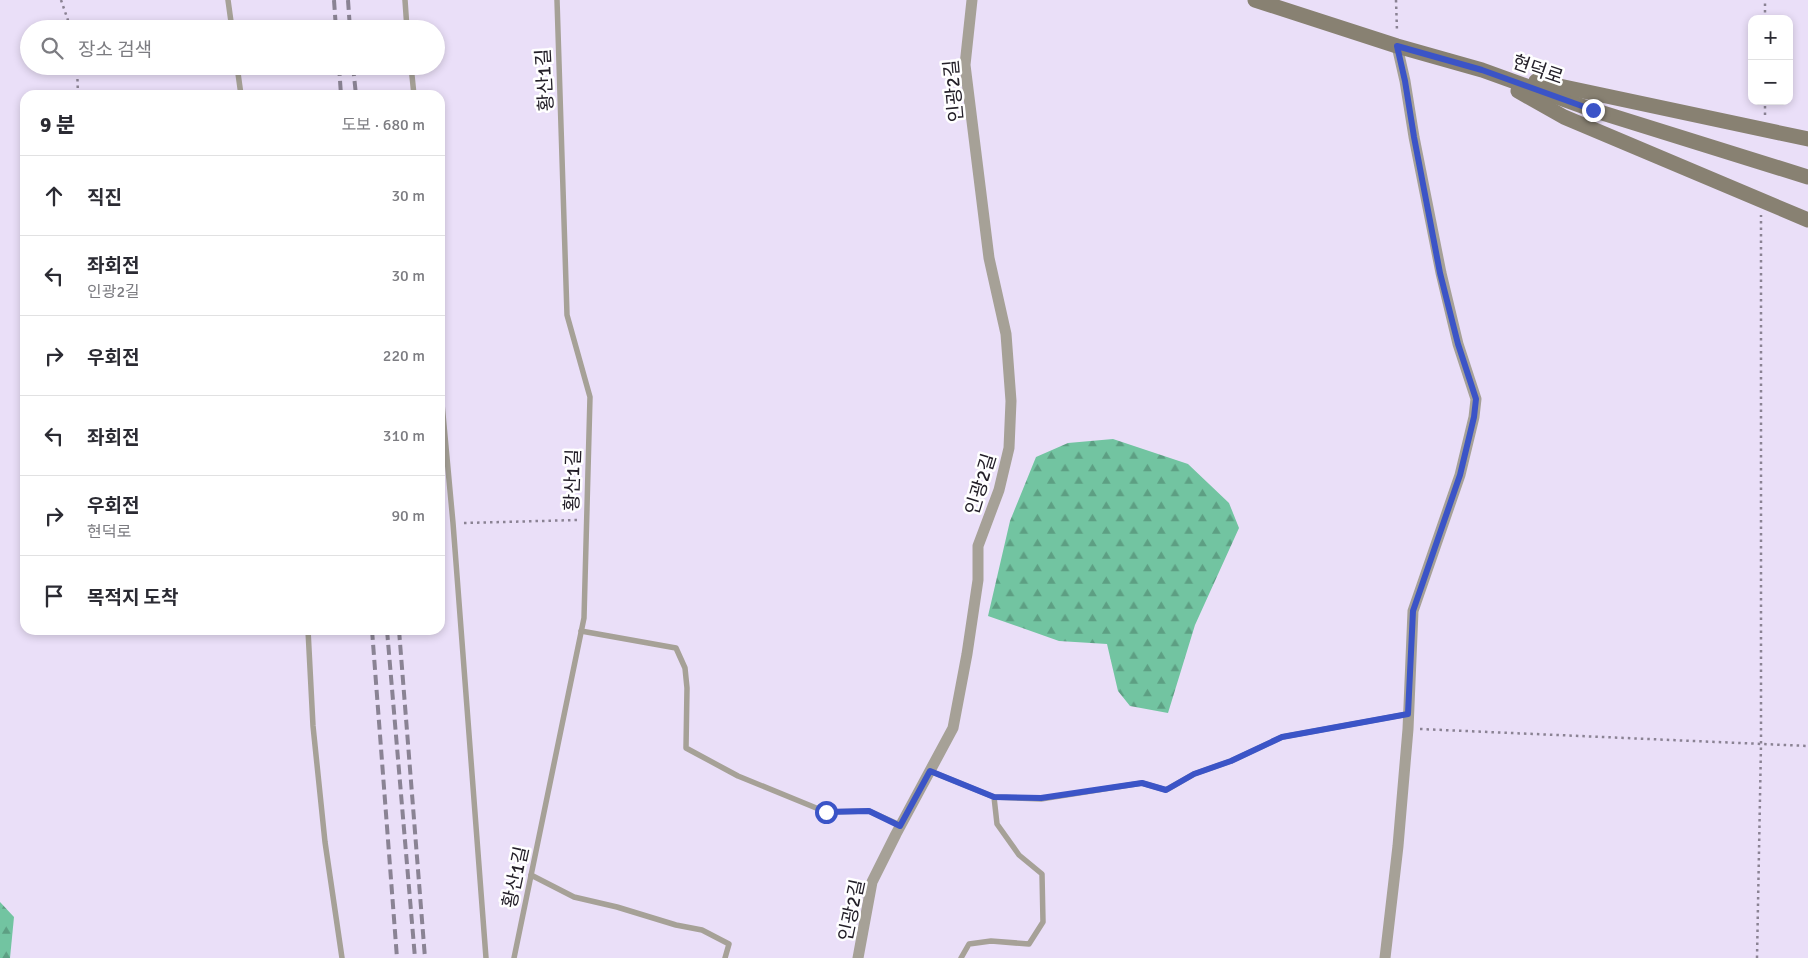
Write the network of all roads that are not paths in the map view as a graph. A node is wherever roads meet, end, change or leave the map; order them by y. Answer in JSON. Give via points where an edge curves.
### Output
{"nodes":[{"id":1,"x":228,"y":0,"type":"edge"},
{"id":2,"x":404,"y":0,"type":"edge"},
{"id":3,"x":557,"y":0,"type":"edge"},
{"id":4,"x":972,"y":0,"type":"edge"},
{"id":5,"x":1255,"y":0,"type":"edge"},
{"id":6,"x":231,"y":20,"type":"edge"},
{"id":7,"x":406,"y":20,"type":"edge"},
{"id":8,"x":1397,"y":46,"type":"junction"},
{"id":9,"x":1482,"y":70,"type":"junction"},
{"id":10,"x":238,"y":75,"type":"edge"},
{"id":11,"x":412,"y":75,"type":"edge"},
{"id":12,"x":240,"y":90,"type":"edge"},
{"id":13,"x":413,"y":90,"type":"edge"},
{"id":14,"x":1808,"y":139,"type":"edge"},
{"id":15,"x":1808,"y":177,"type":"edge"},
{"id":16,"x":1808,"y":220,"type":"edge"},
{"id":17,"x":445,"y":436,"type":"edge"},
{"id":18,"x":581,"y":631,"type":"junction"},
{"id":19,"x":308,"y":635,"type":"edge"},
{"id":20,"x":1408,"y":714,"type":"junction"},
{"id":21,"x":930,"y":771,"type":"junction"},
{"id":22,"x":994,"y":797,"type":"junction"},
{"id":23,"x":900,"y":826,"type":"junction"},
{"id":24,"x":531,"y":874,"type":"junction"},
{"id":25,"x":342,"y":958,"type":"edge"},
{"id":26,"x":486,"y":958,"type":"edge"},
{"id":27,"x":514,"y":958,"type":"edge"},
{"id":28,"x":725,"y":958,"type":"edge"},
{"id":29,"x":858,"y":958,"type":"edge"},
{"id":30,"x":961,"y":958,"type":"edge"},
{"id":31,"x":1385,"y":958,"type":"edge"}],
"edges":[{"from":1,"to":6,"type":"lane"},
{"from":2,"to":7,"type":"lane"},
{"from":3,"to":18,"type":"lane","name":"황산1길","via":[[567,315],[590,397]]},
{"from":4,"to":21,"type":"street","name":"인광2길","via":[[964,65],[989,258],[1006,334],[1011,401],[1009,448],[999,490],[978,546],[978,580],[953,728]]},
{"from":5,"to":8,"type":"street","name":"현덕로"},
{"from":8,"to":9,"type":"street","name":"현덕로"},
{"from":8,"to":20,"type":"street","via":[[1440,273],[1476,399],[1460,475],[1413,611]]},
{"from":9,"to":14,"type":"street"},
{"from":9,"to":15,"type":"street","name":"현덕로","via":[[1593,110]]},
{"from":9,"to":16,"type":"street","via":[[1564,116]]},
{"from":10,"to":12,"type":"lane"},
{"from":11,"to":13,"type":"lane"},
{"from":17,"to":26,"type":"lane"},
{"from":18,"to":23,"type":"lane","via":[[676,648],[686,668],[686,748],[738,776],[826,812],[869,811]]},
{"from":18,"to":24,"type":"lane","name":"황산1길"},
{"from":19,"to":25,"type":"lane","via":[[313,726],[325,842]]},
{"from":20,"to":22,"type":"lane","via":[[1282,737],[1194,774],[1166,790],[1142,783],[1041,798]]},
{"from":20,"to":31,"type":"street"},
{"from":21,"to":22,"type":"lane"},
{"from":21,"to":23,"type":"street","name":"인광2길"},
{"from":22,"to":30,"type":"lane","via":[[997,824],[1019,855],[1042,874],[1043,922],[1029,944],[969,944]]},
{"from":23,"to":29,"type":"street","name":"인광2길","via":[[872,882]]},
{"from":24,"to":27,"type":"lane","name":"황산1길"},
{"from":24,"to":28,"type":"lane","via":[[574,897],[702,930],[729,944]]}]}
